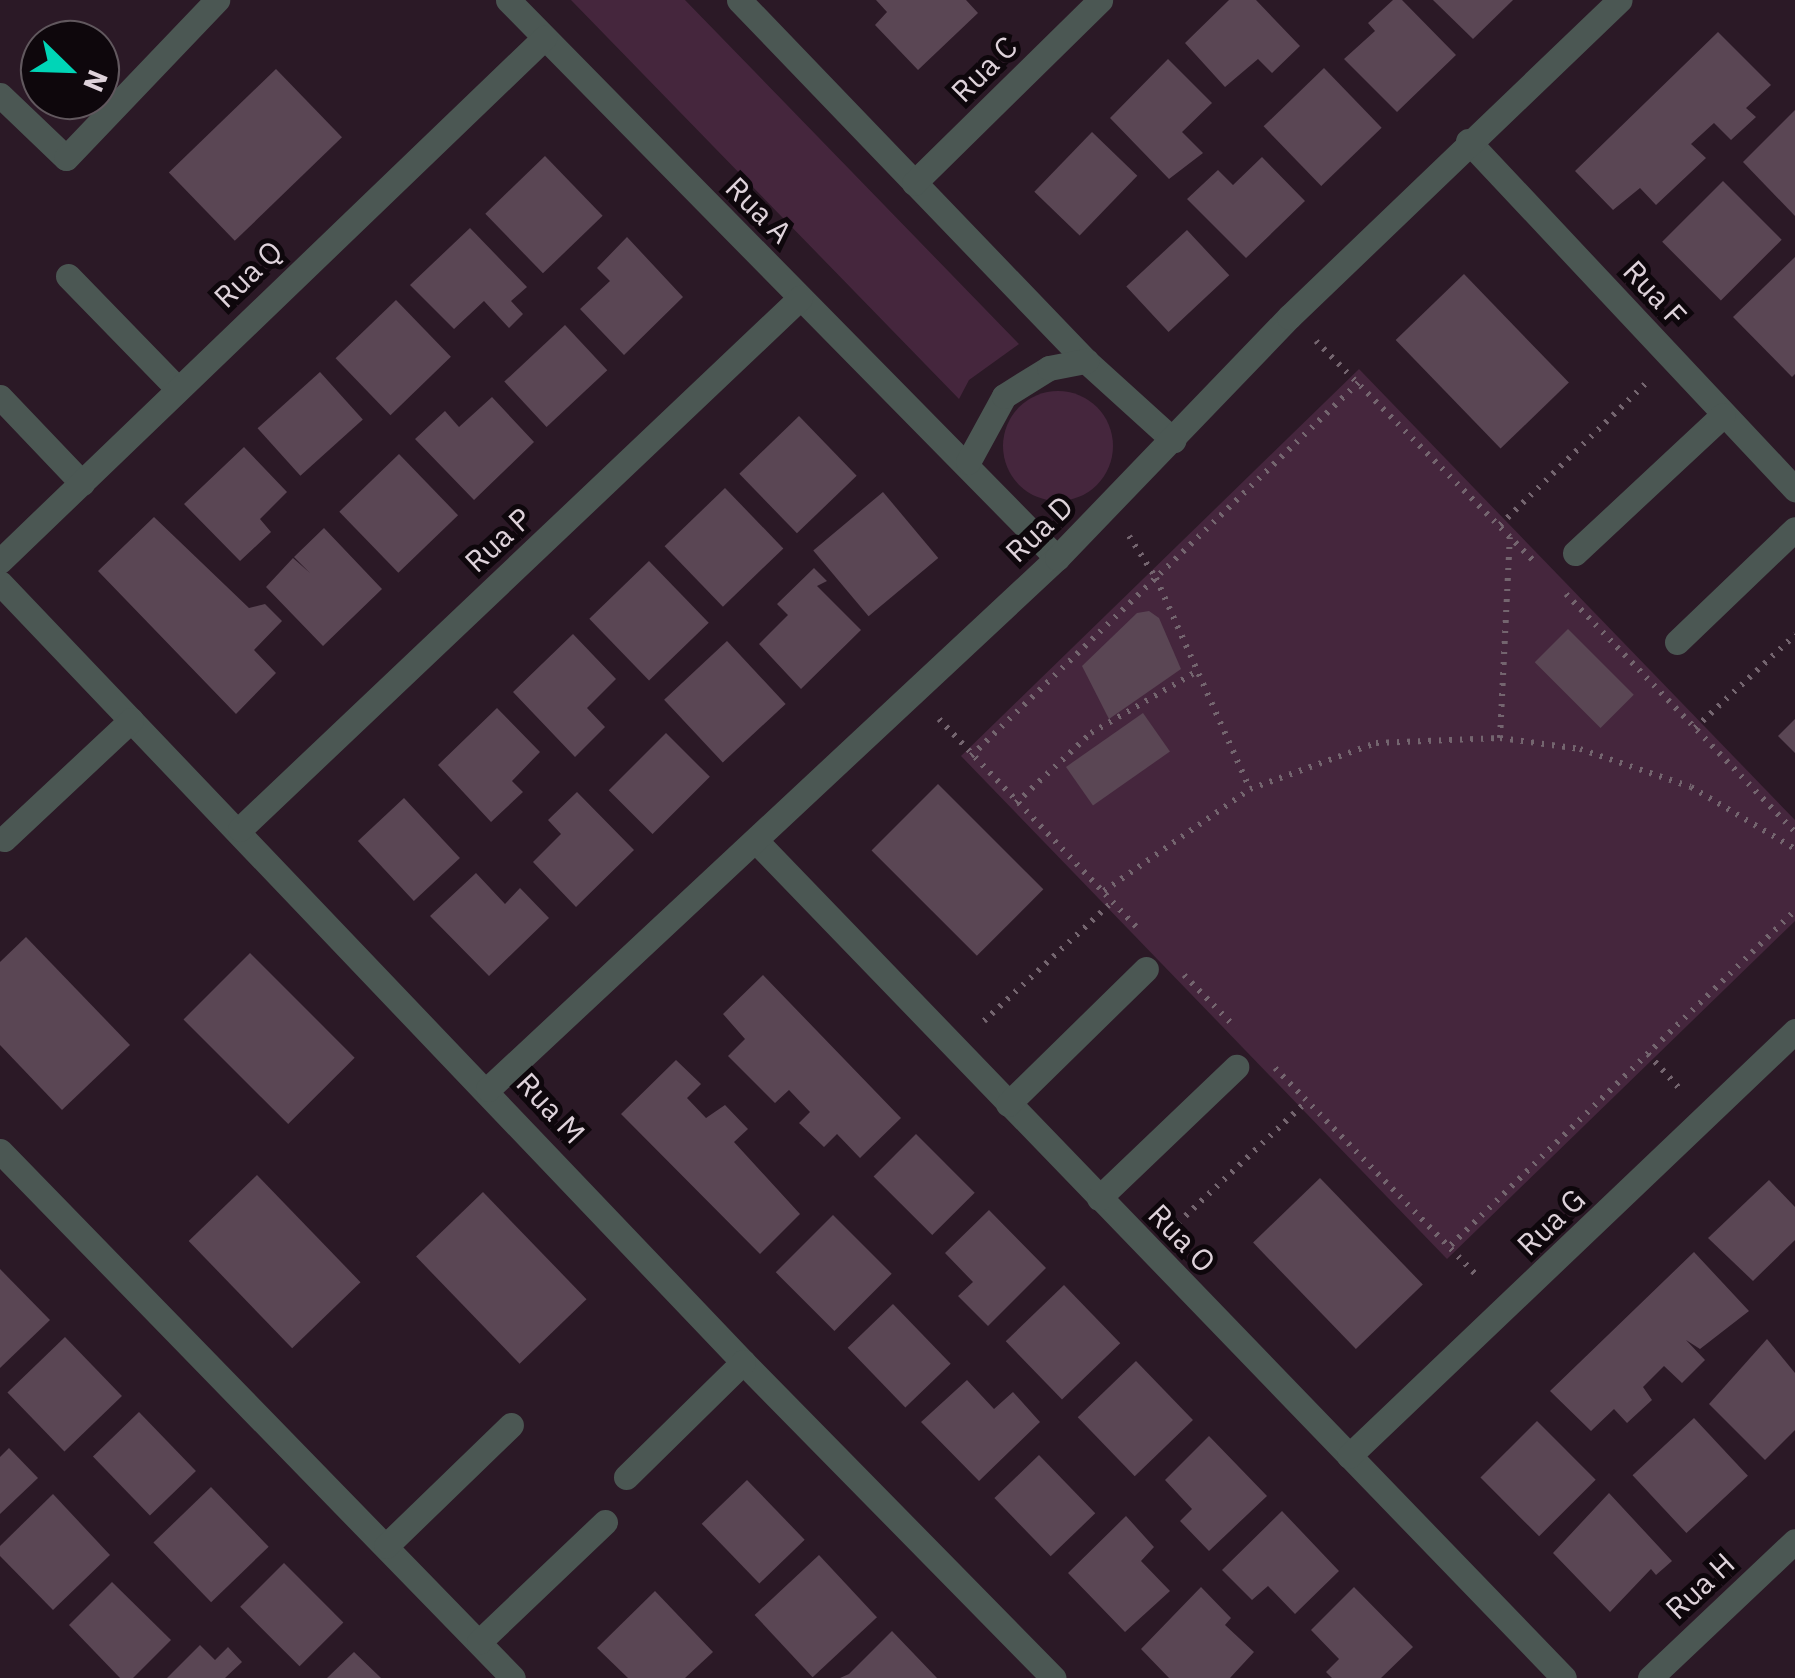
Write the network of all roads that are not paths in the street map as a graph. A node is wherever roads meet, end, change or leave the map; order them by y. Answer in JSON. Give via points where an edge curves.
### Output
{"nodes":[{"id":1,"x":217,"y":0,"type":"edge"},
{"id":2,"x":508,"y":0,"type":"edge"},
{"id":3,"x":739,"y":0,"type":"edge"},
{"id":4,"x":1100,"y":0,"type":"edge"},
{"id":5,"x":1620,"y":0,"type":"edge"},
{"id":6,"x":544,"y":38,"type":"junction"},
{"id":7,"x":0,"y":96,"type":"edge"},
{"id":8,"x":1468,"y":141,"type":"junction"},
{"id":9,"x":914,"y":184,"type":"junction"},
{"id":10,"x":68,"y":276,"type":"dead end"},
{"id":11,"x":800,"y":298,"type":"junction"},
{"id":12,"x":1086,"y":361,"type":"junction"},
{"id":13,"x":176,"y":387,"type":"junction"},
{"id":14,"x":0,"y":397,"type":"edge"},
{"id":15,"x":1723,"y":415,"type":"junction"},
{"id":16,"x":1173,"y":440,"type":"junction"},
{"id":17,"x":968,"y":462,"type":"junction"},
{"id":18,"x":82,"y":482,"type":"junction"},
{"id":19,"x":1795,"y":490,"type":"edge"},
{"id":20,"x":1795,"y":529,"type":"edge"},
{"id":21,"x":1575,"y":553,"type":"dead end"},
{"id":22,"x":1056,"y":558,"type":"junction"},
{"id":23,"x":0,"y":561,"type":"edge"},
{"id":24,"x":0,"y":583,"type":"edge"},
{"id":25,"x":1676,"y":642,"type":"dead end"},
{"id":26,"x":131,"y":720,"type":"junction"},
{"id":27,"x":240,"y":830,"type":"junction"},
{"id":28,"x":4,"y":839,"type":"dead end"},
{"id":29,"x":756,"y":841,"type":"junction"},
{"id":30,"x":1150,"y":957,"type":"road end"},
{"id":31,"x":1795,"y":1031,"type":"edge"},
{"id":32,"x":1236,"y":1068,"type":"dead end"},
{"id":33,"x":488,"y":1088,"type":"junction"},
{"id":34,"x":1008,"y":1104,"type":"junction"},
{"id":35,"x":0,"y":1151,"type":"edge"},
{"id":36,"x":1100,"y":1198,"type":"junction"},
{"id":37,"x":743,"y":1362,"type":"junction"},
{"id":38,"x":511,"y":1426,"type":"dead end"},
{"id":39,"x":1348,"y":1456,"type":"junction"},
{"id":40,"x":626,"y":1477,"type":"dead end"},
{"id":41,"x":604,"y":1522,"type":"dead end"},
{"id":42,"x":1795,"y":1541,"type":"edge"},
{"id":43,"x":386,"y":1546,"type":"junction"},
{"id":44,"x":480,"y":1642,"type":"junction"},
{"id":45,"x":513,"y":1678,"type":"edge"},
{"id":46,"x":1054,"y":1678,"type":"edge"},
{"id":47,"x":1564,"y":1678,"type":"edge"},
{"id":48,"x":1650,"y":1678,"type":"edge"}],
"edges":[{"from":1,"to":7,"type":"street","via":[[66,158]]},
{"from":2,"to":6,"type":"street","name":"Rua A"},
{"from":3,"to":9,"type":"street"},
{"from":4,"to":9,"type":"street","name":"Rua C"},
{"from":5,"to":8,"type":"street","name":"Rua D"},
{"from":6,"to":11,"type":"street","name":"Rua A"},
{"from":6,"to":13,"type":"street","name":"Rua Q"},
{"from":8,"to":15,"type":"street","name":"Rua F"},
{"from":8,"to":16,"type":"street","name":"Rua D"},
{"from":9,"to":12,"type":"street"},
{"from":10,"to":13,"type":"street"},
{"from":11,"to":17,"type":"street","name":"Rua A"},
{"from":11,"to":27,"type":"street","name":"Rua P"},
{"from":12,"to":16,"type":"street"},
{"from":12,"to":17,"type":"street","via":[[1050,368],[1004,396]]},
{"from":13,"to":18,"type":"street","name":"Rua Q"},
{"from":14,"to":18,"type":"street"},
{"from":15,"to":19,"type":"street","name":"Rua F"},
{"from":15,"to":21,"type":"street"},
{"from":16,"to":22,"type":"street","name":"Rua D"},
{"from":17,"to":22,"type":"street","name":"Rua A"},
{"from":18,"to":23,"type":"street","name":"Rua Q"},
{"from":20,"to":25,"type":"street"},
{"from":22,"to":29,"type":"street","name":"Rua D"},
{"from":24,"to":26,"type":"street","name":"Rua M"},
{"from":26,"to":27,"type":"street","name":"Rua M"},
{"from":26,"to":28,"type":"street"},
{"from":27,"to":33,"type":"street","name":"Rua M"},
{"from":29,"to":33,"type":"street","name":"Rua D"},
{"from":29,"to":34,"type":"street","name":"Rua O"},
{"from":30,"to":34,"type":"street"},
{"from":31,"to":39,"type":"street","name":"Rua G"},
{"from":32,"to":36,"type":"street"},
{"from":33,"to":37,"type":"street","name":"Rua M"},
{"from":34,"to":36,"type":"street","name":"Rua O"},
{"from":35,"to":43,"type":"street"},
{"from":36,"to":39,"type":"street","name":"Rua O"},
{"from":37,"to":40,"type":"street"},
{"from":37,"to":46,"type":"street","name":"Rua M"},
{"from":38,"to":43,"type":"street"},
{"from":39,"to":47,"type":"street","name":"Rua O"},
{"from":41,"to":44,"type":"street"},
{"from":42,"to":48,"type":"street","name":"Rua H"},
{"from":43,"to":44,"type":"street"},
{"from":44,"to":45,"type":"street"}]}
